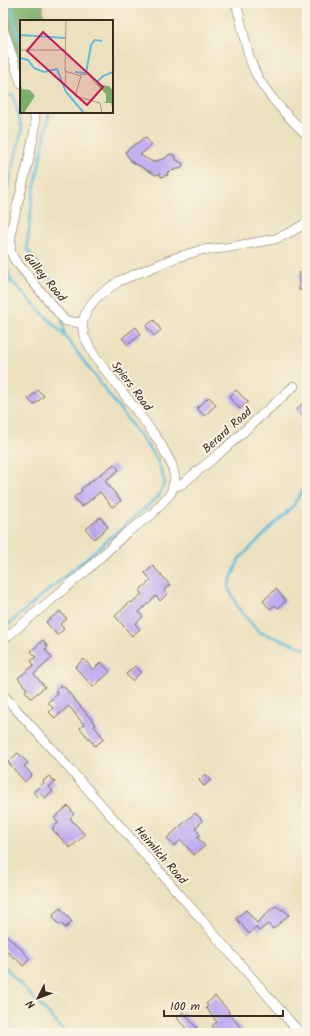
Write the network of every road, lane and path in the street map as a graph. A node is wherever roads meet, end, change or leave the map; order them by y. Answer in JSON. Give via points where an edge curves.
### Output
{"nodes":[{"id":1,"x":236,"y":3,"type":"edge"},
{"id":2,"x":3,"y":28,"type":"edge"},
{"id":3,"x":20,"y":80,"type":"edge"},
{"id":4,"x":33,"y":113,"type":"edge"},
{"id":5,"x":307,"y":135,"type":"edge"},
{"id":6,"x":307,"y":221,"type":"edge"},
{"id":7,"x":82,"y":323,"type":"junction"},
{"id":8,"x":294,"y":386,"type":"dead end"},
{"id":9,"x":173,"y":487,"type":"junction"},
{"id":10,"x":3,"y":640,"type":"edge"},
{"id":11,"x":3,"y":695,"type":"edge"},
{"id":12,"x":300,"y":1033,"type":"edge"}],
"edges":[{"from":1,"to":5,"type":"street","via":[[256,74],[270,95]]},
{"from":2,"to":3,"type":"street"},
{"from":4,"to":7,"type":"street","name":"Gulley Road","via":[[35,129],[12,226],[10,250],[14,259],[65,321]]},
{"from":6,"to":7,"type":"street","via":[[292,232],[275,239],[201,250],[119,281],[98,296],[88,308]]},
{"from":7,"to":9,"type":"street","name":"Spiers Road","via":[[84,336],[95,357],[159,441],[172,465],[175,478]]},
{"from":8,"to":9,"type":"street","name":"Berard Road","via":[[221,452],[182,484]]},
{"from":9,"to":10,"type":"street","via":[[171,493],[151,515],[126,533],[87,570]]},
{"from":11,"to":12,"type":"street","name":"Heimlich Road"}]}
